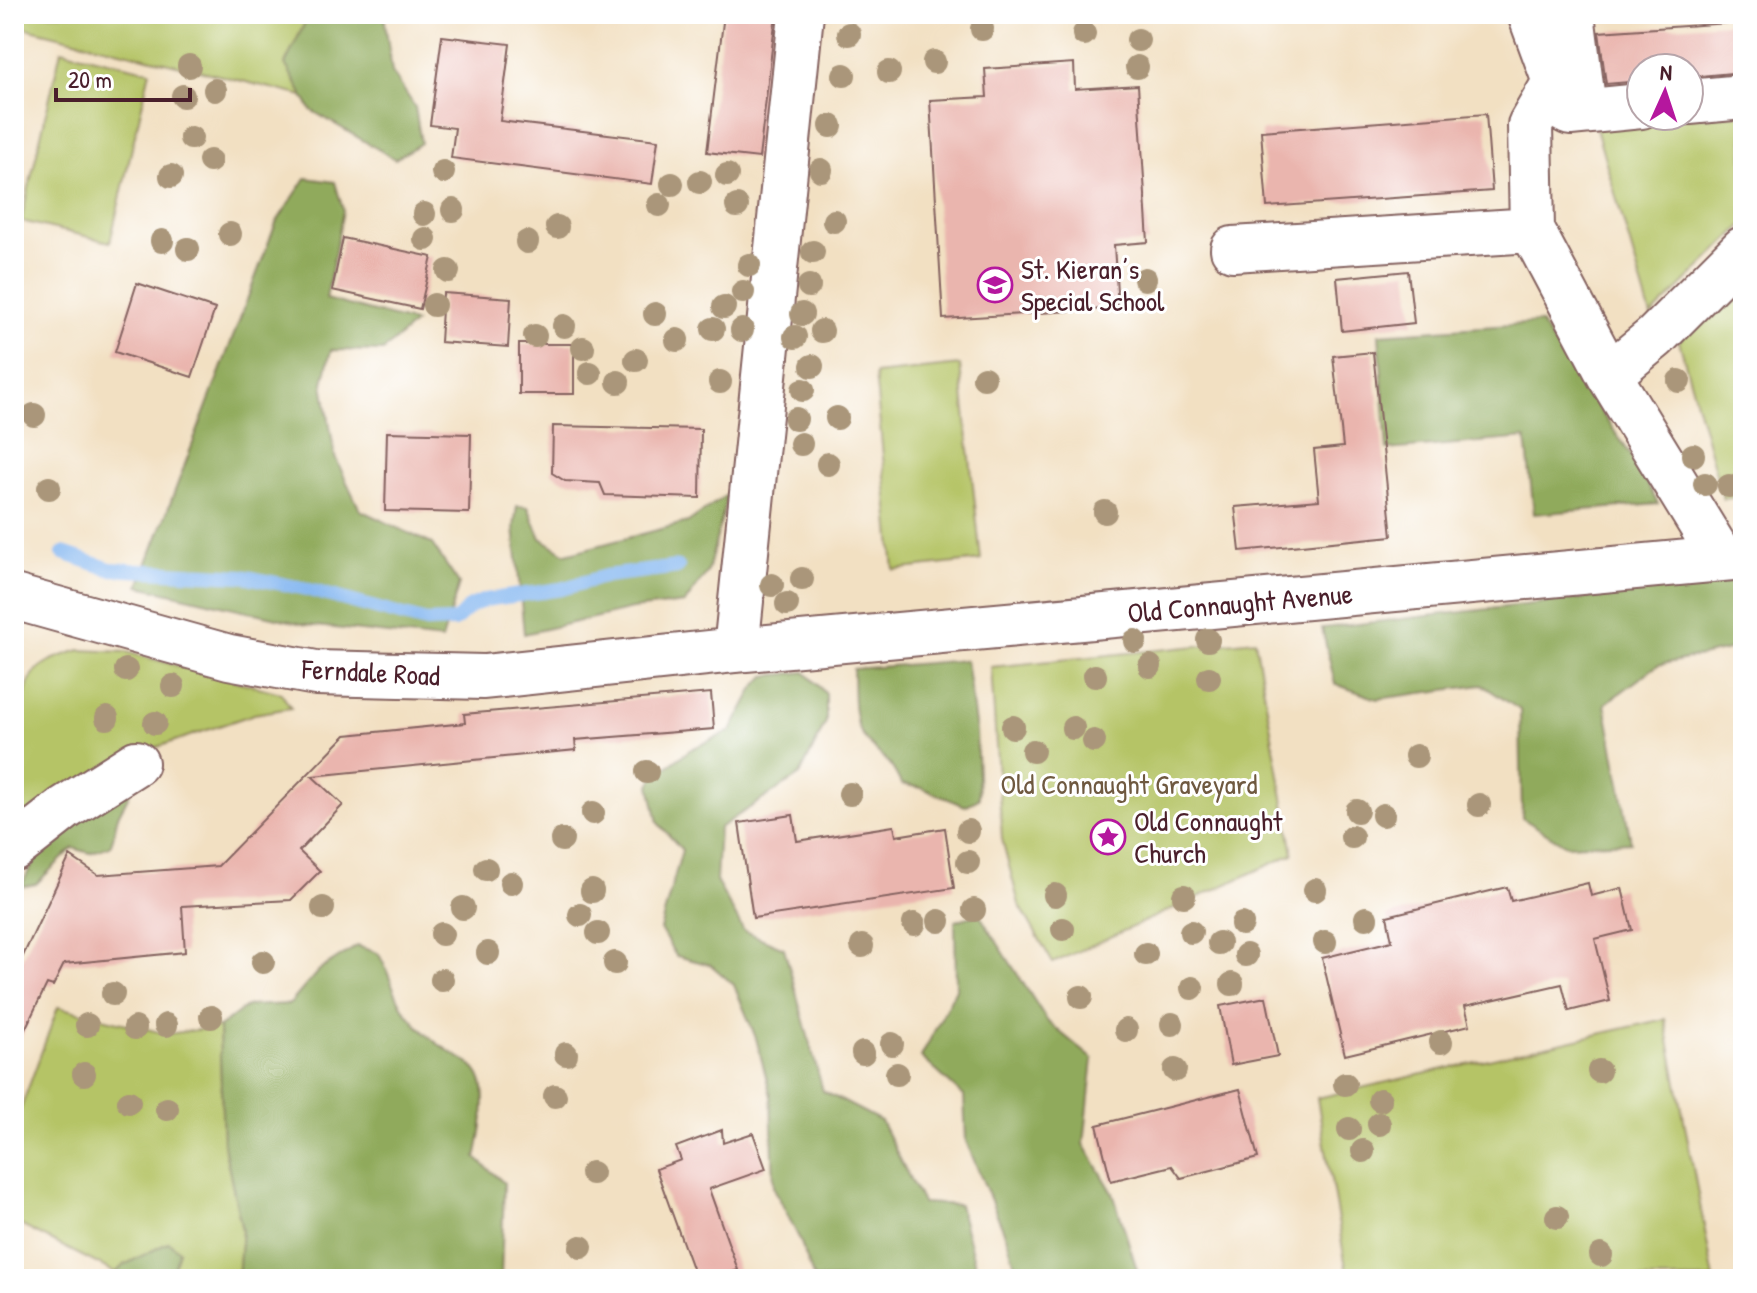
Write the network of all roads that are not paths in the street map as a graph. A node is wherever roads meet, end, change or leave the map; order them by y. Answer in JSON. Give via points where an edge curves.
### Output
{"nodes":[{"id":1,"x":801,"y":14,"type":"edge"},
{"id":2,"x":1530,"y":14,"type":"edge"},
{"id":3,"x":1572,"y":14,"type":"edge"},
{"id":4,"x":1743,"y":97,"type":"edge"},
{"id":5,"x":1705,"y":101,"type":"edge"},
{"id":6,"x":1565,"y":106,"type":"junction"},
{"id":7,"x":1625,"y":106,"type":"edge"},
{"id":8,"x":1532,"y":230,"type":"junction"},
{"id":9,"x":1233,"y":249,"type":"dead end"},
{"id":10,"x":1743,"y":249,"type":"edge"},
{"id":11,"x":1609,"y":375,"type":"junction"},
{"id":12,"x":1732,"y":558,"type":"edge"},
{"id":13,"x":14,"y":597,"type":"edge"},
{"id":14,"x":736,"y":650,"type":"junction"},
{"id":15,"x":136,"y":763,"type":"dead end"},
{"id":16,"x":14,"y":848,"type":"edge"}],
"edges":[{"from":1,"to":14,"type":"street"},
{"from":2,"to":6,"type":"street"},
{"from":3,"to":6,"type":"street"},
{"from":4,"to":5,"type":"street"},
{"from":6,"to":7,"type":"street"},
{"from":6,"to":8,"type":"street","via":[[1530,125]]},
{"from":8,"to":9,"type":"street"},
{"from":8,"to":11,"type":"street"},
{"from":10,"to":11,"type":"street"},
{"from":11,"to":12,"type":"street"},
{"from":12,"to":14,"type":"street","name":"Old Connaught Avenue"},
{"from":13,"to":14,"type":"street","name":"Ferndale Road","via":[[229,657],[316,673],[484,677]]},
{"from":15,"to":16,"type":"street"}]}
